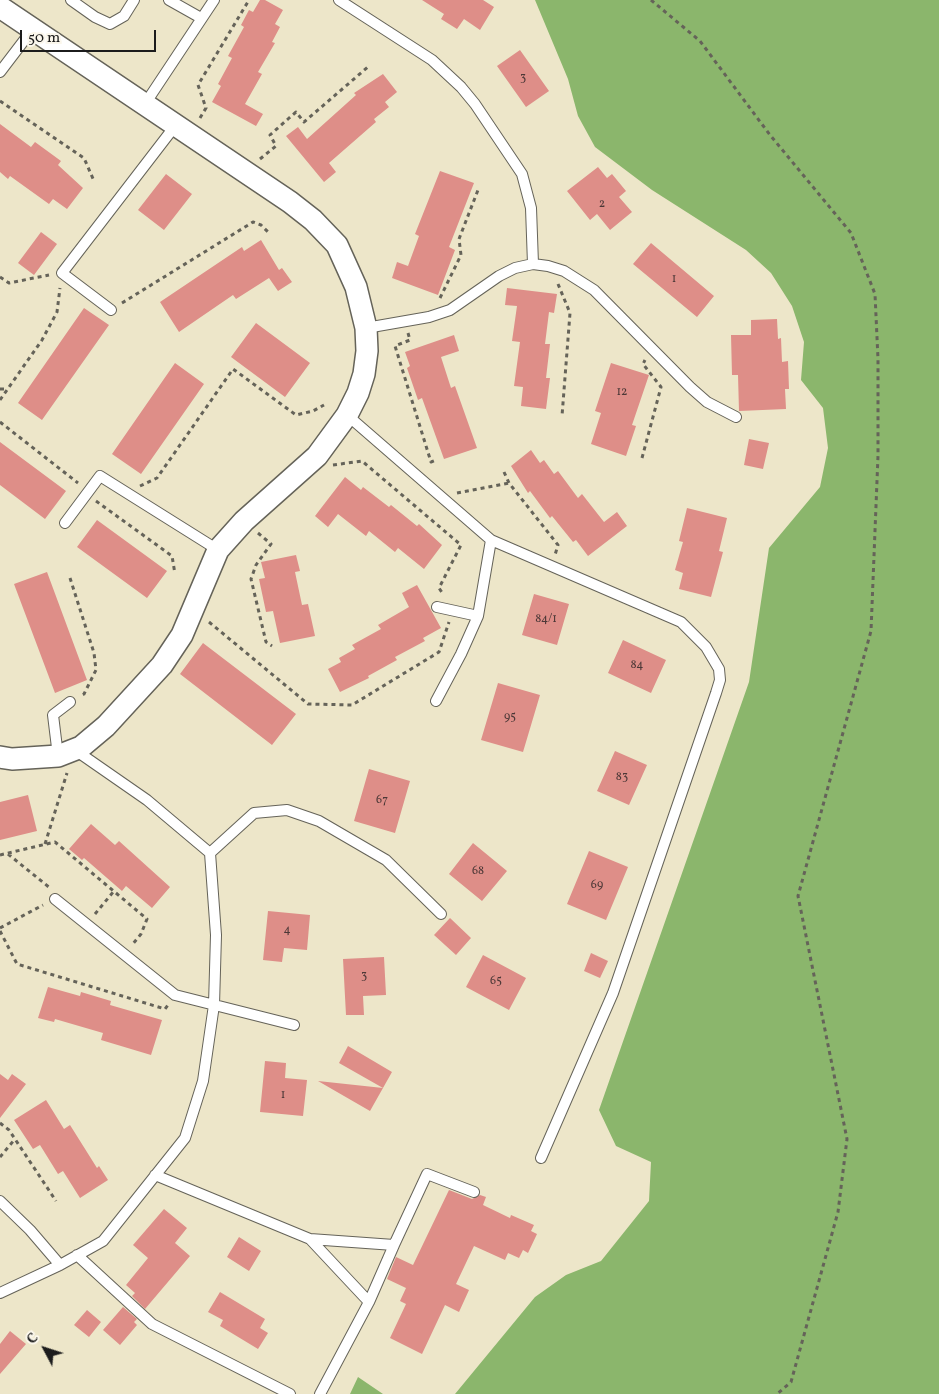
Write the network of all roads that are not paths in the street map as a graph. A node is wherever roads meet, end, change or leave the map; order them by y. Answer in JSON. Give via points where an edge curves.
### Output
{"nodes":[{"id":1,"x":71,"y":0,"type":"edge"},
{"id":2,"x":134,"y":0,"type":"edge"},
{"id":3,"x":169,"y":0,"type":"edge"},
{"id":4,"x":214,"y":0,"type":"edge"},
{"id":5,"x":339,"y":0,"type":"edge"},
{"id":6,"x":0,"y":7,"type":"edge"},
{"id":7,"x":201,"y":18,"type":"junction"},
{"id":8,"x":32,"y":30,"type":"junction"},
{"id":9,"x":0,"y":72,"type":"edge"},
{"id":10,"x":145,"y":104,"type":"junction"},
{"id":11,"x":181,"y":130,"type":"junction"},
{"id":12,"x":533,"y":264,"type":"junction"},
{"id":13,"x":111,"y":310,"type":"road end"},
{"id":14,"x":366,"y":328,"type":"junction"},
{"id":15,"x":347,"y":415,"type":"junction"},
{"id":16,"x":736,"y":417,"type":"dead end"},
{"id":17,"x":65,"y":523,"type":"dead end"},
{"id":18,"x":491,"y":540,"type":"junction"},
{"id":19,"x":218,"y":550,"type":"junction"},
{"id":20,"x":437,"y":607,"type":"dead end"},
{"id":21,"x":478,"y":616,"type":"junction"},
{"id":22,"x":436,"y":701,"type":"dead end"},
{"id":23,"x":70,"y":702,"type":"road end"},
{"id":24,"x":66,"y":753,"type":"junction"},
{"id":25,"x":0,"y":757,"type":"edge"},
{"id":26,"x":210,"y":853,"type":"junction"},
{"id":27,"x":55,"y":899,"type":"road end"},
{"id":28,"x":441,"y":914,"type":"dead end"},
{"id":29,"x":214,"y":1005,"type":"junction"},
{"id":30,"x":294,"y":1025,"type":"dead end"},
{"id":31,"x":541,"y":1158,"type":"dead end"},
{"id":32,"x":155,"y":1175,"type":"junction"},
{"id":33,"x":474,"y":1192,"type":"dead end"},
{"id":34,"x":0,"y":1202,"type":"edge"},
{"id":35,"x":310,"y":1239,"type":"junction"},
{"id":36,"x":394,"y":1244,"type":"junction"},
{"id":37,"x":77,"y":1256,"type":"junction"},
{"id":38,"x":60,"y":1266,"type":"junction"},
{"id":39,"x":0,"y":1293,"type":"edge"},
{"id":40,"x":369,"y":1302,"type":"junction"},
{"id":41,"x":290,"y":1394,"type":"edge"},
{"id":42,"x":320,"y":1394,"type":"edge"}],
"edges":[{"from":1,"to":2,"type":"lane","via":[[110,24],[124,16]]},
{"from":3,"to":7,"type":"lane"},
{"from":4,"to":7,"type":"lane"},
{"from":5,"to":12,"type":"lane","via":[[432,60],[475,104],[522,174],[531,208]]},
{"from":6,"to":8,"type":"street"},
{"from":7,"to":10,"type":"lane"},
{"from":8,"to":9,"type":"lane"},
{"from":8,"to":10,"type":"street"},
{"from":10,"to":11,"type":"street"},
{"from":11,"to":13,"type":"lane","via":[[62,272]]},
{"from":11,"to":14,"type":"street","via":[[313,220],[337,246],[356,287]]},
{"from":12,"to":14,"type":"lane","via":[[499,276],[450,310]]},
{"from":12,"to":16,"type":"lane","via":[[564,271],[594,290],[707,402]]},
{"from":14,"to":15,"type":"street","via":[[364,374]]},
{"from":15,"to":18,"type":"lane"},
{"from":15,"to":19,"type":"street","via":[[317,456],[244,521]]},
{"from":17,"to":19,"type":"lane","via":[[100,476]]},
{"from":18,"to":21,"type":"lane"},
{"from":18,"to":31,"type":"lane","via":[[681,622],[706,647],[719,668],[720,680],[613,993]]},
{"from":19,"to":24,"type":"street","via":[[182,635],[162,664],[93,740]]},
{"from":20,"to":21,"type":"lane"},
{"from":21,"to":22,"type":"lane"},
{"from":23,"to":24,"type":"lane","via":[[53,716]]},
{"from":24,"to":25,"type":"street"},
{"from":24,"to":26,"type":"lane","via":[[147,800]]},
{"from":26,"to":28,"type":"lane","via":[[254,813],[287,810],[320,821],[386,860]]},
{"from":26,"to":29,"type":"lane","via":[[216,935]]},
{"from":27,"to":29,"type":"lane","via":[[175,995]]},
{"from":29,"to":30,"type":"lane"},
{"from":29,"to":32,"type":"lane","via":[[203,1081],[185,1138]]},
{"from":32,"to":35,"type":"lane"},
{"from":32,"to":37,"type":"lane","via":[[103,1240]]},
{"from":33,"to":36,"type":"lane","via":[[427,1174]]},
{"from":34,"to":38,"type":"lane","via":[[30,1230]]},
{"from":35,"to":36,"type":"lane"},
{"from":35,"to":40,"type":"lane"},
{"from":36,"to":40,"type":"lane"},
{"from":37,"to":38,"type":"lane"},
{"from":37,"to":41,"type":"lane","via":[[152,1324]]},
{"from":38,"to":39,"type":"lane"},
{"from":40,"to":42,"type":"lane"}]}
